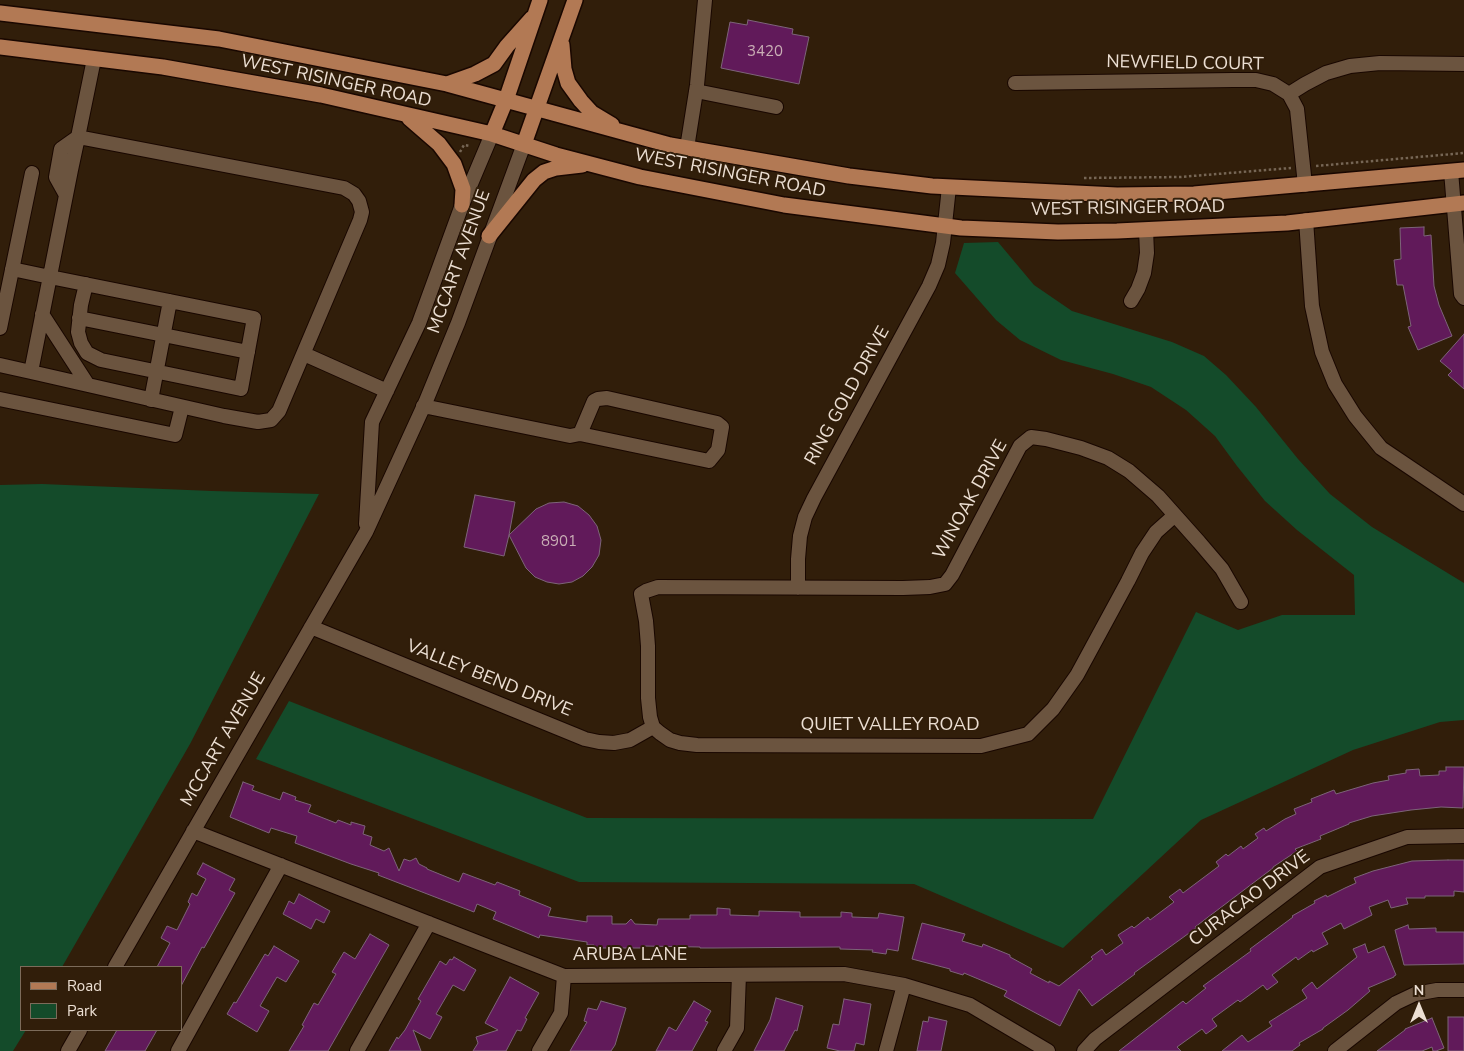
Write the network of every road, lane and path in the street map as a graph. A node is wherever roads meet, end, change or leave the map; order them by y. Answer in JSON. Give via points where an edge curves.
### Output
{"nodes":[{"id":1,"x":575,"y":0,"type":"edge"},
{"id":2,"x":705,"y":0,"type":"edge"},
{"id":3,"x":538,"y":6,"type":"edge"},
{"id":4,"x":0,"y":13,"type":"edge"},
{"id":5,"x":562,"y":38,"type":"junction"},
{"id":6,"x":0,"y":47,"type":"edge"},
{"id":7,"x":94,"y":59,"type":"junction"},
{"id":8,"x":1464,"y":64,"type":"edge"},
{"id":9,"x":1015,"y":83,"type":"dead end"},
{"id":10,"x":447,"y":84,"type":"junction"},
{"id":11,"x":696,"y":91,"type":"junction"},
{"id":12,"x":1289,"y":94,"type":"junction"},
{"id":13,"x":506,"y":100,"type":"junction"},
{"id":14,"x":776,"y":106,"type":"dead end"},
{"id":15,"x":536,"y":109,"type":"junction"},
{"id":16,"x":406,"y":115,"type":"junction"},
{"id":17,"x":492,"y":134,"type":"junction"},
{"id":18,"x":628,"y":135,"type":"junction"},
{"id":19,"x":78,"y":137,"type":"junction"},
{"id":20,"x":524,"y":144,"type":"junction"},
{"id":21,"x":687,"y":148,"type":"junction"},
{"id":22,"x":1464,"y":153,"type":"edge"},
{"id":23,"x":591,"y":164,"type":"junction"},
{"id":24,"x":1302,"y":167,"type":"junction"},
{"id":25,"x":1458,"y":170,"type":"edge"},
{"id":26,"x":32,"y":173,"type":"dead end"},
{"id":27,"x":1084,"y":178,"type":"dead end"},
{"id":28,"x":1304,"y":185,"type":"junction"},
{"id":29,"x":949,"y":187,"type":"junction"},
{"id":30,"x":1459,"y":203,"type":"edge"},
{"id":31,"x":462,"y":205,"type":"junction"},
{"id":32,"x":1306,"y":220,"type":"junction"},
{"id":33,"x":945,"y":226,"type":"junction"},
{"id":34,"x":1146,"y":230,"type":"junction"},
{"id":35,"x":489,"y":236,"type":"junction"},
{"id":36,"x":12,"y":269,"type":"junction"},
{"id":37,"x":50,"y":276,"type":"junction"},
{"id":38,"x":86,"y":284,"type":"junction"},
{"id":39,"x":1464,"y":298,"type":"edge"},
{"id":40,"x":170,"y":301,"type":"junction"},
{"id":41,"x":1131,"y":301,"type":"dead end"},
{"id":42,"x":42,"y":314,"type":"junction"},
{"id":43,"x":79,"y":318,"type":"junction"},
{"id":44,"x":0,"y":328,"type":"edge"},
{"id":45,"x":164,"y":335,"type":"junction"},
{"id":46,"x":248,"y":352,"type":"junction"},
{"id":47,"x":304,"y":354,"type":"junction"},
{"id":48,"x":0,"y":365,"type":"edge"},
{"id":49,"x":157,"y":371,"type":"junction"},
{"id":50,"x":31,"y":372,"type":"junction"},
{"id":51,"x":88,"y":385,"type":"junction"},
{"id":52,"x":387,"y":391,"type":"junction"},
{"id":53,"x":0,"y":399,"type":"edge"},
{"id":54,"x":151,"y":400,"type":"junction"},
{"id":55,"x":182,"y":406,"type":"junction"},
{"id":56,"x":423,"y":406,"type":"junction"},
{"id":57,"x":580,"y":434,"type":"junction"},
{"id":58,"x":1464,"y":504,"type":"edge"},
{"id":59,"x":1175,"y":515,"type":"junction"},
{"id":60,"x":366,"y":532,"type":"junction"},
{"id":61,"x":798,"y":588,"type":"junction"},
{"id":62,"x":1240,"y":602,"type":"dead end"},
{"id":63,"x":311,"y":627,"type":"junction"},
{"id":64,"x":653,"y":727,"type":"junction"},
{"id":65,"x":193,"y":831,"type":"junction"},
{"id":66,"x":1464,"y":836,"type":"edge"},
{"id":67,"x":281,"y":865,"type":"junction"},
{"id":68,"x":429,"y":923,"type":"junction"},
{"id":69,"x":116,"y":966,"type":"edge"},
{"id":70,"x":739,"y":975,"type":"junction"},
{"id":71,"x":564,"y":976,"type":"junction"},
{"id":72,"x":904,"y":985,"type":"junction"},
{"id":73,"x":1464,"y":990,"type":"edge"},
{"id":74,"x":79,"y":1031,"type":"edge"},
{"id":75,"x":68,"y":1051,"type":"edge"},
{"id":76,"x":178,"y":1051,"type":"edge"},
{"id":77,"x":357,"y":1051,"type":"edge"},
{"id":78,"x":540,"y":1051,"type":"edge"},
{"id":79,"x":724,"y":1051,"type":"edge"},
{"id":80,"x":886,"y":1051,"type":"edge"},
{"id":81,"x":1048,"y":1051,"type":"edge"},
{"id":82,"x":1084,"y":1051,"type":"edge"},
{"id":83,"x":1334,"y":1051,"type":"edge"}],
"edges":[{"from":1,"to":5,"type":"main road","name":"MCCART AVENUE"},
{"from":2,"to":11,"type":"street"},
{"from":3,"to":10,"type":"main road","via":[[494,64]]},
{"from":3,"to":13,"type":"main road","name":"MCCART AVENUE"},
{"from":4,"to":10,"type":"main road","name":"WEST RISINGER ROAD","via":[[219,39]]},
{"from":5,"to":15,"type":"main road","name":"MCCART AVENUE"},
{"from":5,"to":18,"type":"main road","via":[[568,83],[592,113]]},
{"from":6,"to":7,"type":"main road","name":"WEST RISINGER ROAD"},
{"from":7,"to":16,"type":"main road","name":"WEST RISINGER ROAD","via":[[163,67]]},
{"from":7,"to":19,"type":"street"},
{"from":8,"to":12,"type":"street","via":[[1350,66],[1326,73]]},
{"from":9,"to":12,"type":"street","name":"NEWFIELD COURT","via":[[1256,80],[1273,84]]},
{"from":10,"to":13,"type":"main road","name":"WEST RISINGER ROAD"},
{"from":11,"to":14,"type":"street"},
{"from":11,"to":21,"type":"street"},
{"from":12,"to":24,"type":"street","via":[[1297,109]]},
{"from":13,"to":15,"type":"main road","name":"WEST RISINGER ROAD"},
{"from":13,"to":17,"type":"main road","name":"MCCART AVENUE"},
{"from":15,"to":18,"type":"main road","name":"WEST RISINGER ROAD"},
{"from":15,"to":20,"type":"main road","name":"MCCART AVENUE"},
{"from":16,"to":17,"type":"main road","name":"WEST RISINGER ROAD"},
{"from":16,"to":31,"type":"main road","via":[[439,144],[454,164],[464,189]]},
{"from":17,"to":20,"type":"main road","name":"WEST RISINGER ROAD"},
{"from":17,"to":31,"type":"street","name":"MCCART AVENUE"},
{"from":18,"to":21,"type":"main road","name":"WEST RISINGER ROAD"},
{"from":19,"to":37,"type":"street"},
{"from":19,"to":47,"type":"street","via":[[344,188],[354,194],[360,201],[360,220]]},
{"from":20,"to":23,"type":"main road","name":"WEST RISINGER ROAD"},
{"from":20,"to":35,"type":"street","name":"MCCART AVENUE"},
{"from":21,"to":29,"type":"main road","name":"WEST RISINGER ROAD","via":[[849,176]]},
{"from":22,"to":24,"type":"path"},
{"from":23,"to":33,"type":"main road","name":"WEST RISINGER ROAD","via":[[640,177],[784,205]]},
{"from":23,"to":35,"type":"main road","via":[[544,172]]},
{"from":24,"to":27,"type":"path","via":[[1180,177]]},
{"from":24,"to":28,"type":"street"},
{"from":25,"to":28,"type":"main road","name":"WEST RISINGER ROAD"},
{"from":25,"to":30,"type":"street"},
{"from":26,"to":36,"type":"street"},
{"from":28,"to":29,"type":"main road","name":"WEST RISINGER ROAD","via":[[1194,194],[1117,195]]},
{"from":29,"to":33,"type":"street","name":"RING GOLD DRIVE"},
{"from":30,"to":32,"type":"main road","name":"WEST RISINGER ROAD"},
{"from":30,"to":39,"type":"street","via":[[1461,294]]},
{"from":31,"to":52,"type":"street","name":"MCCART AVENUE","via":[[419,323]]},
{"from":32,"to":34,"type":"main road","name":"WEST RISINGER ROAD"},
{"from":32,"to":58,"type":"street","via":[[1312,306],[1322,352],[1335,384],[1381,448]]},
{"from":33,"to":34,"type":"main road","name":"WEST RISINGER ROAD","via":[[1058,232]]},
{"from":33,"to":61,"type":"street","name":"RING GOLD DRIVE","via":[[938,265],[929,286],[805,517],[799,544]]},
{"from":34,"to":41,"type":"street","via":[[1144,273]]},
{"from":35,"to":56,"type":"street","name":"MCCART AVENUE","via":[[458,323]]},
{"from":36,"to":37,"type":"street"},
{"from":36,"to":44,"type":"street"},
{"from":37,"to":38,"type":"street"},
{"from":37,"to":42,"type":"street"},
{"from":38,"to":40,"type":"street"},
{"from":38,"to":43,"type":"street"},
{"from":40,"to":45,"type":"street"},
{"from":40,"to":46,"type":"street","via":[[254,318]]},
{"from":42,"to":50,"type":"street"},
{"from":42,"to":51,"type":"street"},
{"from":43,"to":45,"type":"street"},
{"from":43,"to":49,"type":"street","via":[[78,332],[87,352],[101,360]]},
{"from":45,"to":46,"type":"street"},
{"from":45,"to":49,"type":"street"},
{"from":46,"to":49,"type":"street","via":[[241,388]]},
{"from":47,"to":52,"type":"street"},
{"from":47,"to":55,"type":"street","via":[[279,411],[271,420],[258,422]]},
{"from":48,"to":50,"type":"street"},
{"from":49,"to":54,"type":"street"},
{"from":50,"to":51,"type":"street"},
{"from":51,"to":54,"type":"street"},
{"from":52,"to":60,"type":"street","name":"MCCART AVENUE","via":[[372,422]]},
{"from":53,"to":55,"type":"street","via":[[176,435]]},
{"from":54,"to":55,"type":"street"},
{"from":56,"to":57,"type":"street","via":[[560,435]]},
{"from":56,"to":60,"type":"street","name":"MCCART AVENUE"},
{"from":57,"to":57,"type":"street","via":[[598,398],[717,423],[722,427],[718,450],[709,461]]},
{"from":59,"to":61,"type":"street","name":"WINOAK DRIVE","via":[[1146,484],[1108,458],[1081,448],[1031,437],[1020,446],[945,584],[902,588]]},
{"from":59,"to":62,"type":"street","name":"WINOAK DRIVE","via":[[1222,569]]},
{"from":59,"to":64,"type":"street","name":"QUIET VALLEY ROAD","via":[[1156,532],[1142,553],[1077,675],[1053,709],[1028,734],[981,746],[680,744]]},
{"from":60,"to":63,"type":"street","name":"MCCART AVENUE"},
{"from":61,"to":64,"type":"street","name":"WINOAK DRIVE","via":[[658,586],[641,594],[646,621],[648,698]]},
{"from":63,"to":64,"type":"street","name":"VALLEY BEND DRIVE","via":[[585,739],[614,743],[630,740]]},
{"from":63,"to":65,"type":"street","name":"MCCART AVENUE"},
{"from":65,"to":67,"type":"street","name":"ARUBA LANE"},
{"from":65,"to":69,"type":"street","name":"MCCART AVENUE"},
{"from":66,"to":82,"type":"street","name":"CURACAO DRIVE","via":[[1407,837],[1320,867],[1095,1039]]},
{"from":67,"to":68,"type":"street","name":"ARUBA LANE"},
{"from":67,"to":76,"type":"street"},
{"from":68,"to":71,"type":"street","name":"ARUBA LANE"},
{"from":68,"to":77,"type":"street"},
{"from":70,"to":71,"type":"street","name":"ARUBA LANE"},
{"from":70,"to":72,"type":"street","name":"ARUBA LANE","via":[[844,974]]},
{"from":70,"to":79,"type":"street","via":[[737,1028]]},
{"from":71,"to":78,"type":"street","via":[[561,1013]]},
{"from":72,"to":80,"type":"street"},
{"from":72,"to":81,"type":"street","name":"ARUBA LANE","via":[[970,1005]]},
{"from":73,"to":83,"type":"street","via":[[1415,994],[1396,1003]]},
{"from":74,"to":75,"type":"street"}]}
